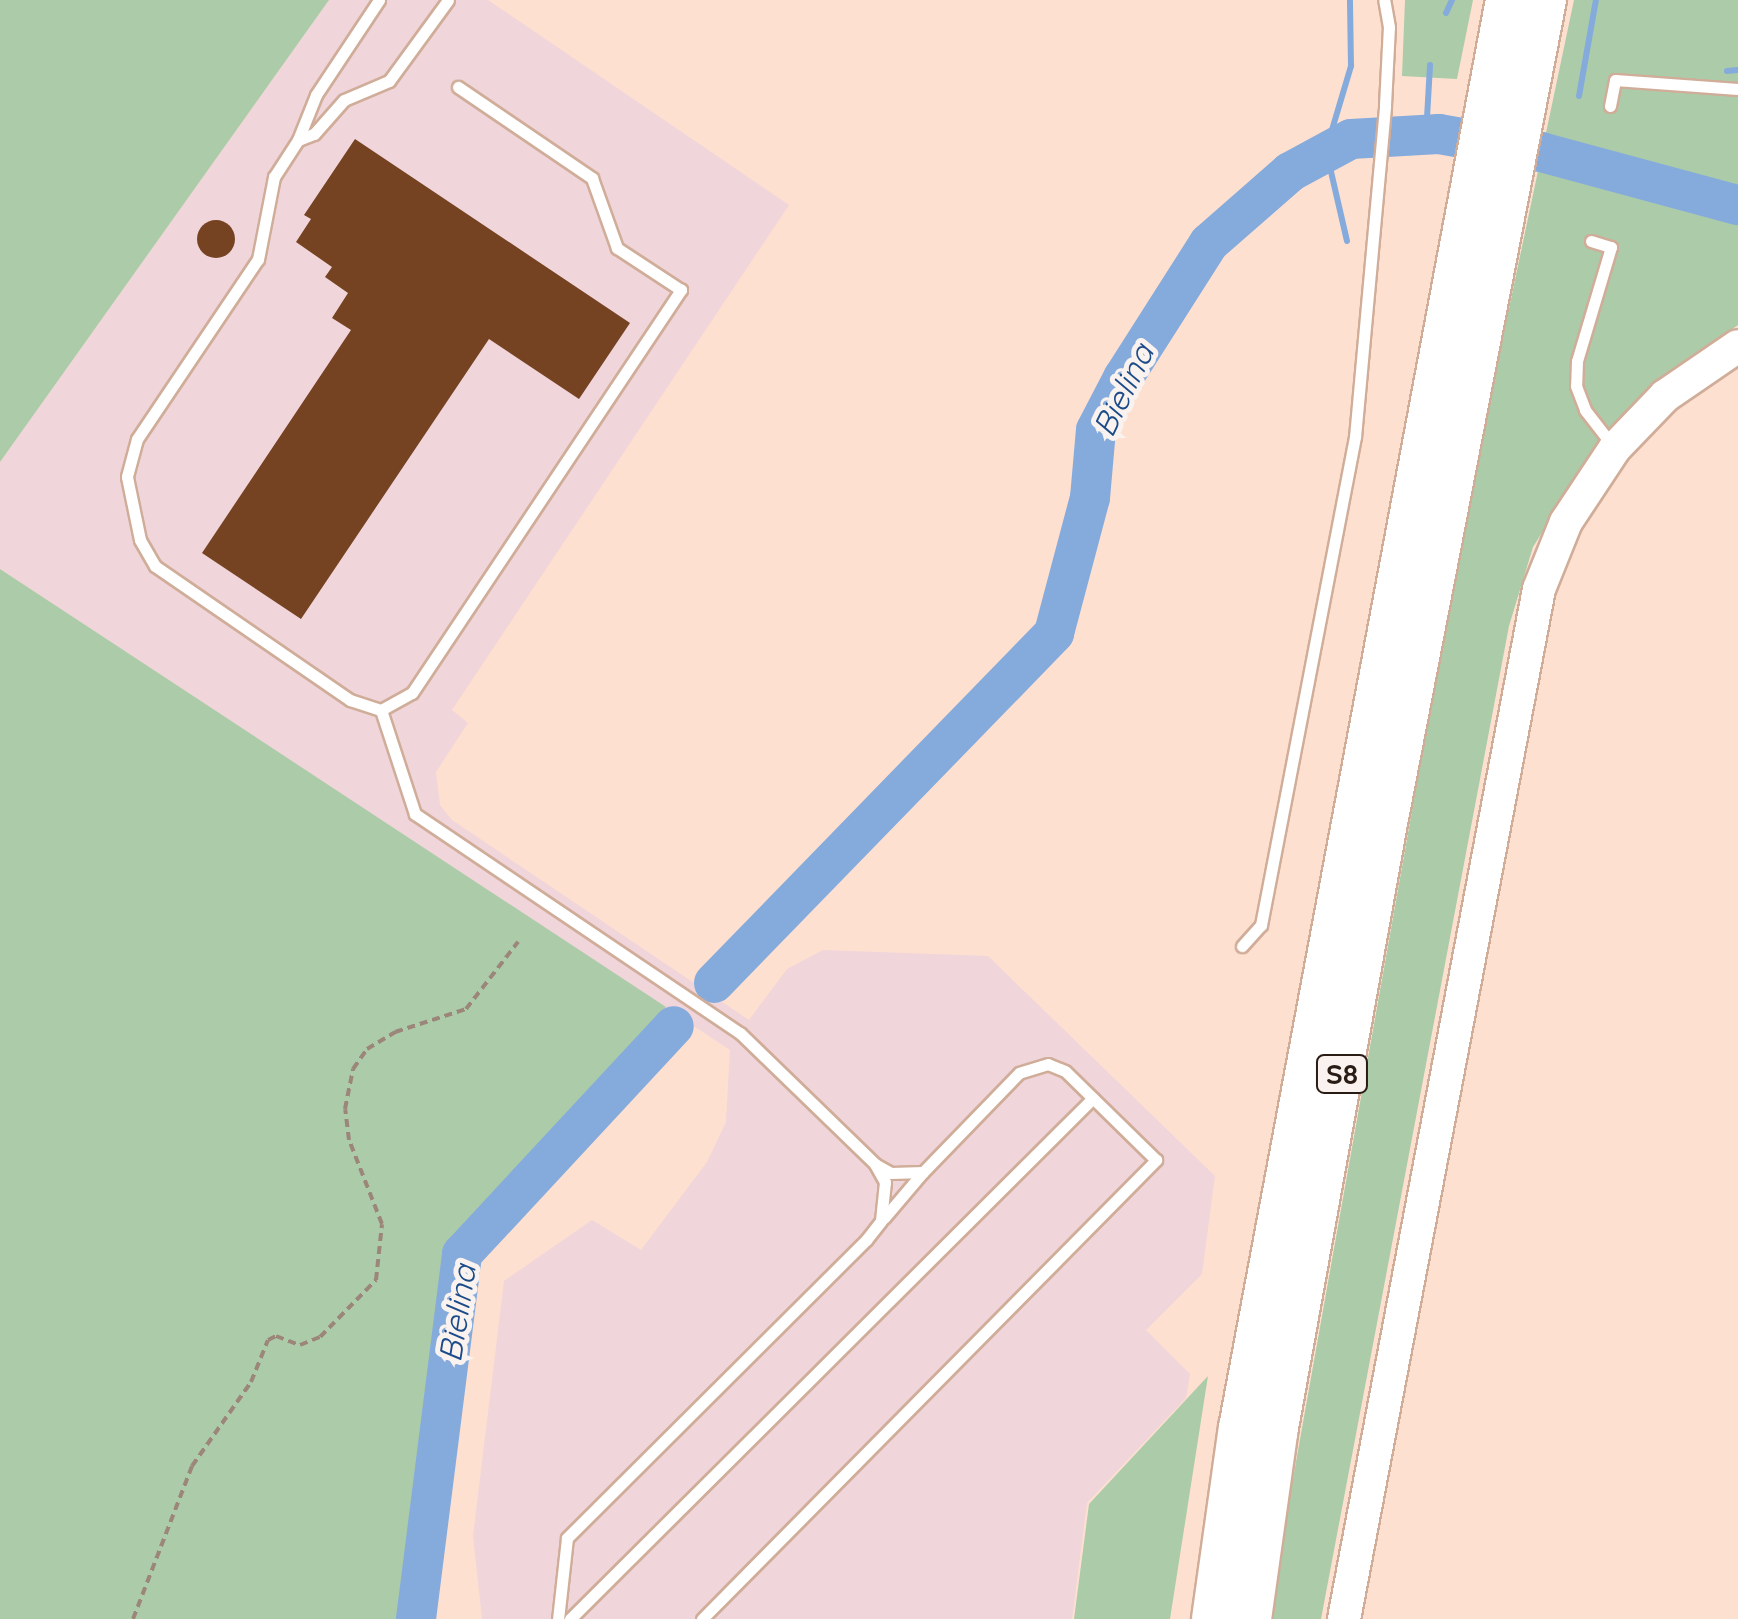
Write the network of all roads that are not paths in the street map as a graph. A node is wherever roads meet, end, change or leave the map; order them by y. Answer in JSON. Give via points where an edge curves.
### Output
{"nodes":[{"id":1,"x":379,"y":0,"type":"edge"},
{"id":2,"x":448,"y":0,"type":"edge"},
{"id":3,"x":1384,"y":0,"type":"edge"},
{"id":4,"x":1506,"y":0,"type":"edge"},
{"id":5,"x":1546,"y":0,"type":"edge"},
{"id":6,"x":458,"y":87,"type":"dead end"},
{"id":7,"x":1738,"y":90,"type":"edge"},
{"id":8,"x":1610,"y":106,"type":"dead end"},
{"id":9,"x":1502,"y":116,"type":"junction"},
{"id":10,"x":298,"y":140,"type":"junction"},
{"id":11,"x":1490,"y":177,"type":"junction"},
{"id":12,"x":1592,"y":241,"type":"dead end"},
{"id":13,"x":1738,"y":346,"type":"edge"},
{"id":14,"x":1615,"y":448,"type":"junction"},
{"id":15,"x":381,"y":710,"type":"junction"},
{"id":16,"x":1242,"y":946,"type":"dead end"},
{"id":17,"x":1092,"y":1098,"type":"junction"},
{"id":18,"x":875,"y":1164,"type":"junction"},
{"id":19,"x":923,"y":1172,"type":"junction"},
{"id":20,"x":882,"y":1221,"type":"junction"},
{"id":21,"x":558,"y":1619,"type":"edge"},
{"id":22,"x":570,"y":1619,"type":"edge"},
{"id":23,"x":702,"y":1619,"type":"edge"},
{"id":24,"x":1212,"y":1619,"type":"edge"},
{"id":25,"x":1251,"y":1619,"type":"edge"},
{"id":26,"x":1344,"y":1619,"type":"edge"}],
"edges":[{"from":1,"to":10,"type":"lane","via":[[316,95]]},
{"from":2,"to":10,"type":"lane","via":[[389,80],[344,100],[314,134]]},
{"from":3,"to":16,"type":"lane","via":[[1384,105],[1355,438],[1262,924]]},
{"from":4,"to":9,"type":"highway","number":"S8"},
{"from":5,"to":9,"type":"highway","number":"S8"},
{"from":6,"to":15,"type":"lane","via":[[592,178],[616,248],[681,290],[412,692]]},
{"from":7,"to":8,"type":"lane","via":[[1615,80]]},
{"from":9,"to":11,"type":"highway","number":"S8"},
{"from":10,"to":15,"type":"lane","via":[[274,177],[258,260],[137,440],[127,477],[140,540],[155,566],[350,700]]},
{"from":11,"to":24,"type":"highway","number":"S8","via":[[1239,1428]]},
{"from":11,"to":25,"type":"highway","number":"S8","via":[[1276,1434]]},
{"from":12,"to":14,"type":"lane","via":[[1611,247],[1576,361],[1576,386],[1585,410]]},
{"from":13,"to":14,"type":"main road","via":[[1665,396]]},
{"from":14,"to":26,"type":"main road","via":[[1566,522],[1527,629]]},
{"from":15,"to":18,"type":"lane","via":[[416,814],[740,1034]]},
{"from":17,"to":19,"type":"lane","via":[[1066,1071],[1034,1066]]},
{"from":17,"to":22,"type":"lane"},
{"from":17,"to":23,"type":"lane","via":[[1156,1160]]},
{"from":18,"to":19,"type":"lane","via":[[891,1173]]},
{"from":18,"to":20,"type":"lane","via":[[885,1182]]},
{"from":19,"to":20,"type":"lane"},
{"from":20,"to":21,"type":"lane","via":[[580,1521],[561,1554]]}]}
